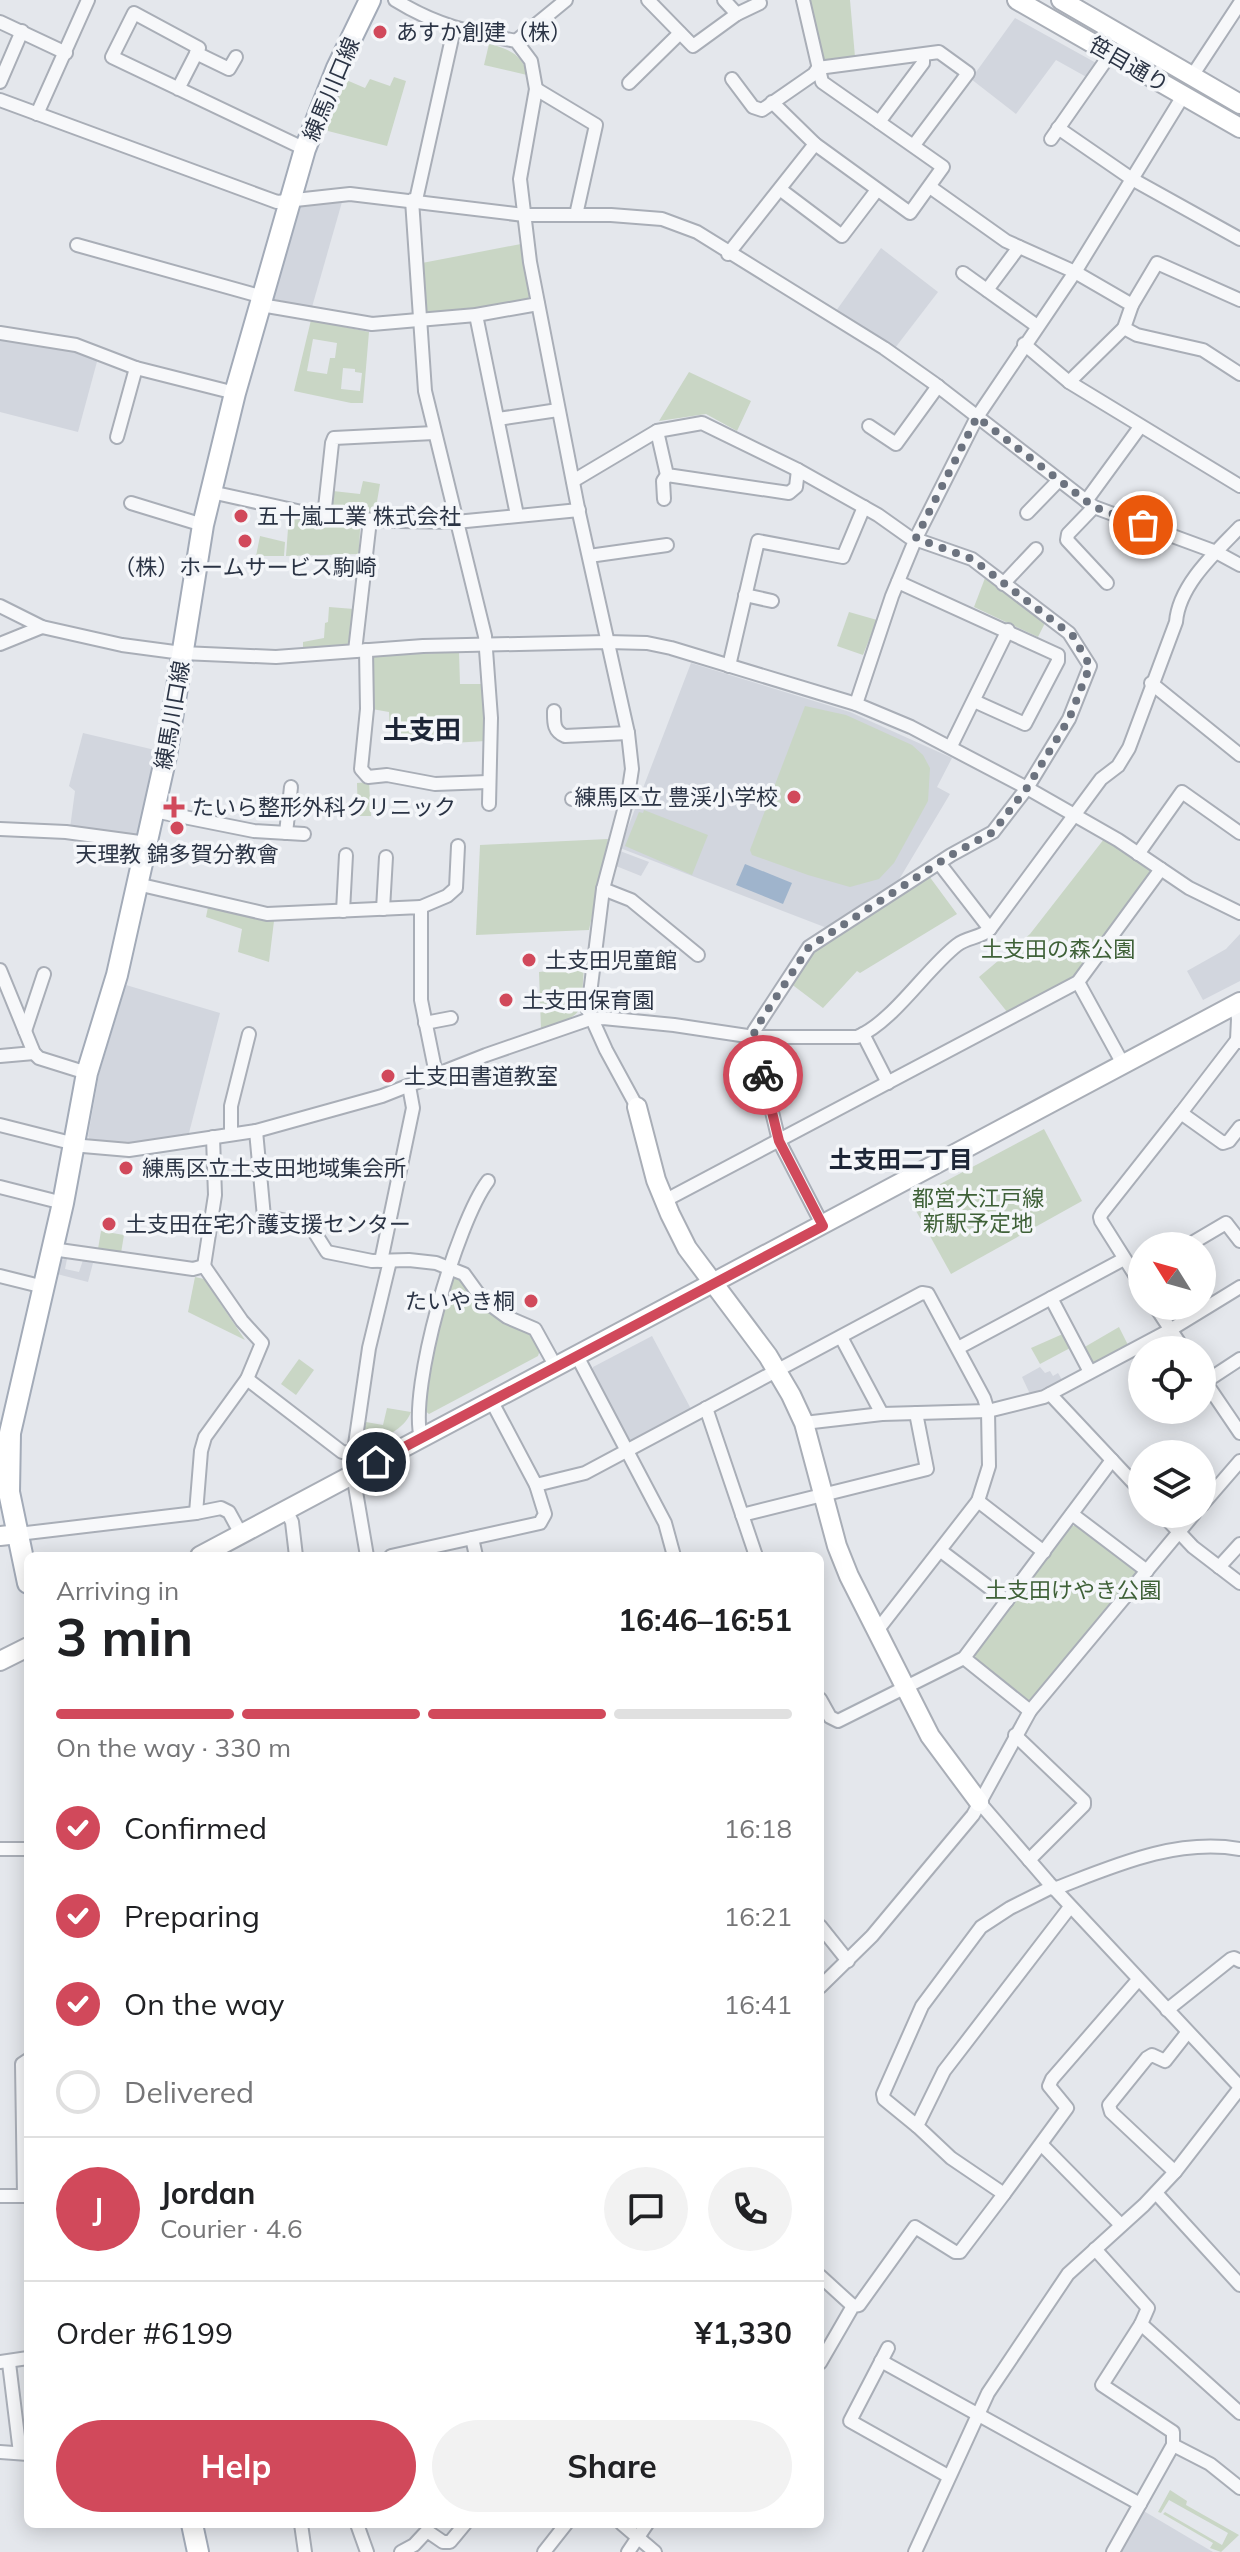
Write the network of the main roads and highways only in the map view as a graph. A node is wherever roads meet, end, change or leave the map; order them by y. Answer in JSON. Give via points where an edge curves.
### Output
{"nodes":[{"id":1,"x":370,"y":0,"type":"edge"},
{"id":2,"x":1017,"y":0,"type":"edge"},
{"id":3,"x":1061,"y":0,"type":"edge"},
{"id":4,"x":1240,"y":104,"type":"edge"},
{"id":5,"x":1240,"y":128,"type":"edge"},
{"id":6,"x":1238,"y":1003,"type":"edge"},
{"id":7,"x":637,"y":1107,"type":"road end"},
{"id":8,"x":713,"y":1284,"type":"junction"},
{"id":9,"x":4,"y":1460,"type":"edge"},
{"id":10,"x":9,"y":1535,"type":"edge"},
{"id":11,"x":207,"y":1552,"type":"edge"},
{"id":12,"x":24,"y":1573,"type":"edge"},
{"id":13,"x":24,"y":1649,"type":"edge"},
{"id":14,"x":0,"y":1661,"type":"edge"},
{"id":15,"x":979,"y":1802,"type":"road end"},
{"id":16,"x":193,"y":2528,"type":"edge"},
{"id":17,"x":198,"y":2552,"type":"edge"}],
"edges":[{"from":1,"to":9,"type":"main road","name":"練馬川口線","via":[[305,149],[235,393],[203,525],[154,811],[117,975],[87,1073]]},
{"from":2,"to":5,"type":"main road","name":"笹目通り"},
{"from":3,"to":4,"type":"main road","name":"笹目通り"},
{"from":6,"to":8,"type":"main road"},
{"from":7,"to":8,"type":"main road","via":[[664,1201],[687,1248]]},
{"from":8,"to":11,"type":"main road"},
{"from":8,"to":15,"type":"main road","via":[[778,1371],[804,1423],[845,1566],[930,1736]]},
{"from":9,"to":10,"type":"main road","name":"練馬川口線"},
{"from":10,"to":12,"type":"main road","name":"練馬川口線"},
{"from":13,"to":14,"type":"main road"},
{"from":16,"to":17,"type":"main road"}]}
